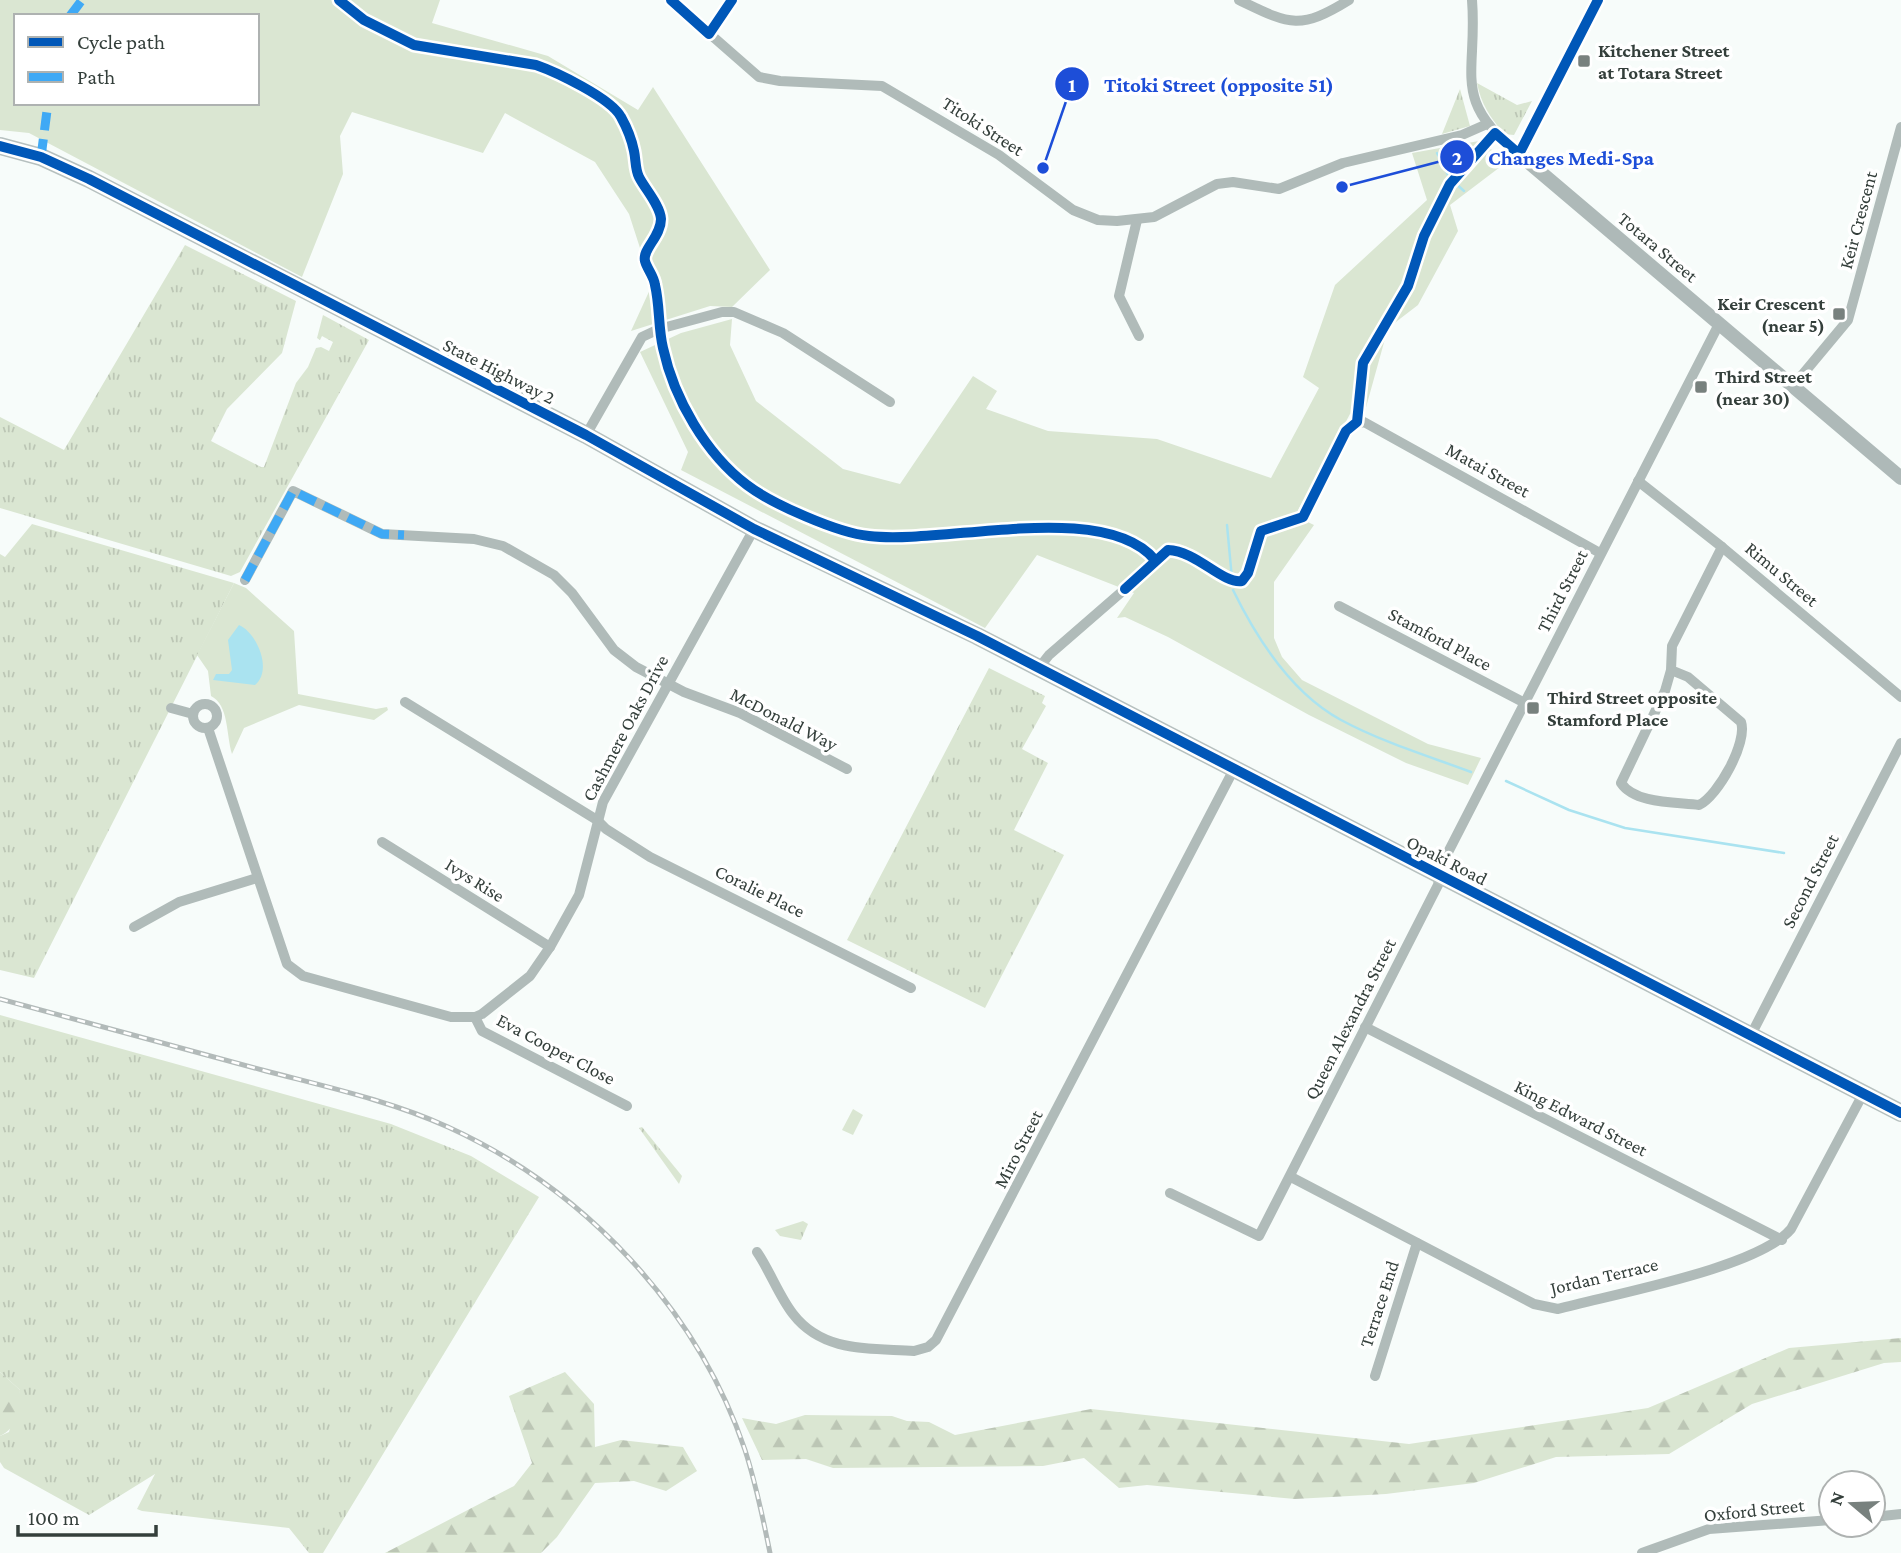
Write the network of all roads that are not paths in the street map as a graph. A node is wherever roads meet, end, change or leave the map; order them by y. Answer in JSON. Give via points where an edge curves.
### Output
{"nodes":[{"id":1,"x":671,"y":0,"type":"edge"},
{"id":2,"x":732,"y":0,"type":"edge"},
{"id":3,"x":1239,"y":0,"type":"edge"},
{"id":4,"x":1349,"y":0,"type":"edge"},
{"id":5,"x":1472,"y":0,"type":"edge"},
{"id":6,"x":1598,"y":0,"type":"edge"},
{"id":7,"x":709,"y":34,"type":"junction"},
{"id":8,"x":1487,"y":124,"type":"junction"},
{"id":9,"x":1901,"y":127,"type":"edge"},
{"id":10,"x":0,"y":146,"type":"edge"},
{"id":11,"x":1519,"y":154,"type":"junction"},
{"id":12,"x":1137,"y":220,"type":"junction"},
{"id":13,"x":1719,"y":324,"type":"junction"},
{"id":14,"x":1139,"y":336,"type":"dead end"},
{"id":15,"x":1793,"y":386,"type":"junction"},
{"id":16,"x":890,"y":402,"type":"dead end"},
{"id":17,"x":586,"y":435,"type":"junction"},
{"id":18,"x":1901,"y":478,"type":"edge"},
{"id":19,"x":1638,"y":481,"type":"junction"},
{"id":20,"x":1306,"y":513,"type":"dead end"},
{"id":21,"x":754,"y":529,"type":"junction"},
{"id":22,"x":1722,"y":547,"type":"junction"},
{"id":23,"x":1600,"y":553,"type":"junction"},
{"id":24,"x":244,"y":580,"type":"dead end"},
{"id":25,"x":1125,"y":589,"type":"dead end"},
{"id":26,"x":1339,"y":606,"type":"dead end"},
{"id":27,"x":977,"y":636,"type":"joint"},
{"id":28,"x":1038,"y":669,"type":"junction"},
{"id":29,"x":1671,"y":670,"type":"junction"},
{"id":30,"x":667,"y":685,"type":"junction"},
{"id":31,"x":1901,"y":697,"type":"edge"},
{"id":32,"x":405,"y":702,"type":"dead end"},
{"id":33,"x":1525,"y":703,"type":"junction"},
{"id":34,"x":171,"y":708,"type":"dead end"},
{"id":35,"x":192,"y":714,"type":"junction"},
{"id":36,"x":208,"y":728,"type":"junction"},
{"id":37,"x":1901,"y":743,"type":"edge"},
{"id":38,"x":847,"y":769,"type":"dead end"},
{"id":39,"x":1234,"y":769,"type":"junction"},
{"id":40,"x":597,"y":820,"type":"junction"},
{"id":41,"x":382,"y":842,"type":"dead end"},
{"id":42,"x":1439,"y":876,"type":"junction"},
{"id":43,"x":257,"y":878,"type":"junction"},
{"id":44,"x":134,"y":927,"type":"dead end"},
{"id":45,"x":550,"y":947,"type":"junction"},
{"id":46,"x":911,"y":988,"type":"dead end"},
{"id":47,"x":475,"y":1017,"type":"junction"},
{"id":48,"x":1365,"y":1027,"type":"junction"},
{"id":49,"x":1751,"y":1035,"type":"junction"},
{"id":50,"x":1863,"y":1094,"type":"junction"},
{"id":51,"x":627,"y":1106,"type":"dead end"},
{"id":52,"x":1901,"y":1113,"type":"edge"},
{"id":53,"x":1291,"y":1177,"type":"junction"},
{"id":54,"x":1170,"y":1194,"type":"dead end"},
{"id":55,"x":1782,"y":1240,"type":"junction"},
{"id":56,"x":1417,"y":1243,"type":"junction"},
{"id":57,"x":757,"y":1252,"type":"dead end"},
{"id":58,"x":1375,"y":1376,"type":"dead end"},
{"id":59,"x":1817,"y":1521,"type":"edge"},
{"id":60,"x":1642,"y":1553,"type":"edge"}],
"edges":[{"from":1,"to":7,"type":"street","name":"Titoki Street"},
{"from":2,"to":7,"type":"street"},
{"from":3,"to":4,"type":"street","via":[[1278,19],[1300,22],[1318,18]]},
{"from":5,"to":8,"type":"street","via":[[1470,86]]},
{"from":6,"to":11,"type":"street"},
{"from":7,"to":12,"type":"street","name":"Titoki Street","via":[[759,77],[882,86],[999,155],[1084,216]]},
{"from":8,"to":11,"type":"street"},
{"from":8,"to":12,"type":"street","name":"Titoki Street","via":[[1462,135],[1343,163],[1279,189],[1217,184],[1172,209]]},
{"from":9,"to":15,"type":"street","name":"Keir Crescent","via":[[1848,320]]},
{"from":10,"to":17,"type":"highway","name":"State Highway 2","via":[[41,157],[89,179]]},
{"from":11,"to":13,"type":"street","name":"Totara Street"},
{"from":12,"to":14,"type":"street","via":[[1119,296]]},
{"from":13,"to":15,"type":"street","name":"Totara Street"},
{"from":13,"to":19,"type":"street","name":"Third Street"},
{"from":15,"to":18,"type":"street","name":"Totara Street"},
{"from":16,"to":17,"type":"street","via":[[783,333],[722,312],[642,337]]},
{"from":17,"to":21,"type":"highway","name":"State Highway 2"},
{"from":19,"to":22,"type":"street","name":"Rimu Street"},
{"from":19,"to":23,"type":"street","name":"Third Street"},
{"from":20,"to":23,"type":"street","name":"Matai Street","via":[[1346,431],[1357,422],[1368,423]]},
{"from":21,"to":27,"type":"highway","name":"State Highway 2"},
{"from":21,"to":30,"type":"street","name":"Cashmere Oaks Drive"},
{"from":22,"to":29,"type":"street","via":[[1672,646]]},
{"from":22,"to":31,"type":"street","name":"Rimu Street"},
{"from":23,"to":33,"type":"street","name":"Third Street"},
{"from":24,"to":30,"type":"street","name":"McDonald Way","via":[[293,491],[382,534],[489,541],[529,560],[564,584],[614,650]]},
{"from":25,"to":28,"type":"street"},
{"from":26,"to":33,"type":"street","name":"Stamford Place"},
{"from":27,"to":28,"type":"highway","name":"Opaki Road"},
{"from":28,"to":39,"type":"highway","name":"Opaki Road"},
{"from":29,"to":29,"type":"street","via":[[1688,677],[1741,722],[1743,729],[1738,750],[1713,795],[1699,805],[1637,796],[1621,783]]},
{"from":30,"to":38,"type":"street","name":"McDonald Way","via":[[729,708]]},
{"from":30,"to":40,"type":"street","name":"Cashmere Oaks Drive"},
{"from":32,"to":40,"type":"street","name":"Coralie Place"},
{"from":33,"to":42,"type":"street","name":"Third Street"},
{"from":34,"to":35,"type":"street"},
{"from":35,"to":36,"type":"street","via":[[197,726]]},
{"from":35,"to":36,"type":"street","via":[[200,705],[212,707],[217,717]]},
{"from":36,"to":43,"type":"street"},
{"from":37,"to":49,"type":"street","name":"Second Street"},
{"from":39,"to":42,"type":"highway","name":"Opaki Road"},
{"from":39,"to":57,"type":"street","name":"Miro Street","via":[[936,1340],[914,1350],[831,1343],[792,1312]]},
{"from":40,"to":45,"type":"street","name":"Cashmere Oaks Drive","via":[[579,895]]},
{"from":40,"to":46,"type":"street","name":"Coralie Place","via":[[650,856]]},
{"from":41,"to":45,"type":"street","name":"Ivys Rise"},
{"from":42,"to":48,"type":"street","name":"Queen Alexandra Street"},
{"from":42,"to":49,"type":"highway","name":"Opaki Road"},
{"from":43,"to":44,"type":"street","via":[[179,902]]},
{"from":43,"to":47,"type":"street","via":[[280,950],[295,971],[452,1017]]},
{"from":45,"to":47,"type":"street","name":"Cashmere Oaks Drive","via":[[530,976]]},
{"from":47,"to":51,"type":"street","name":"Eva Cooper Close","via":[[482,1031]]},
{"from":48,"to":53,"type":"street","name":"Queen Alexandra Street"},
{"from":48,"to":55,"type":"street","name":"King Edward Street"},
{"from":49,"to":50,"type":"highway","name":"Opaki Road"},
{"from":50,"to":52,"type":"highway","name":"Opaki Road"},
{"from":50,"to":55,"type":"street","name":"Jordan Terrace"},
{"from":53,"to":54,"type":"street","name":"Queen Alexandra Street","via":[[1259,1237]]},
{"from":53,"to":56,"type":"street","name":"Jordan Terrace"},
{"from":55,"to":56,"type":"street","name":"Jordan Terrace","via":[[1744,1260],[1558,1309],[1534,1304]]},
{"from":56,"to":58,"type":"street","name":"Terrace End"},
{"from":59,"to":60,"type":"street","name":"Oxford Street","via":[[1709,1529]]}]}
